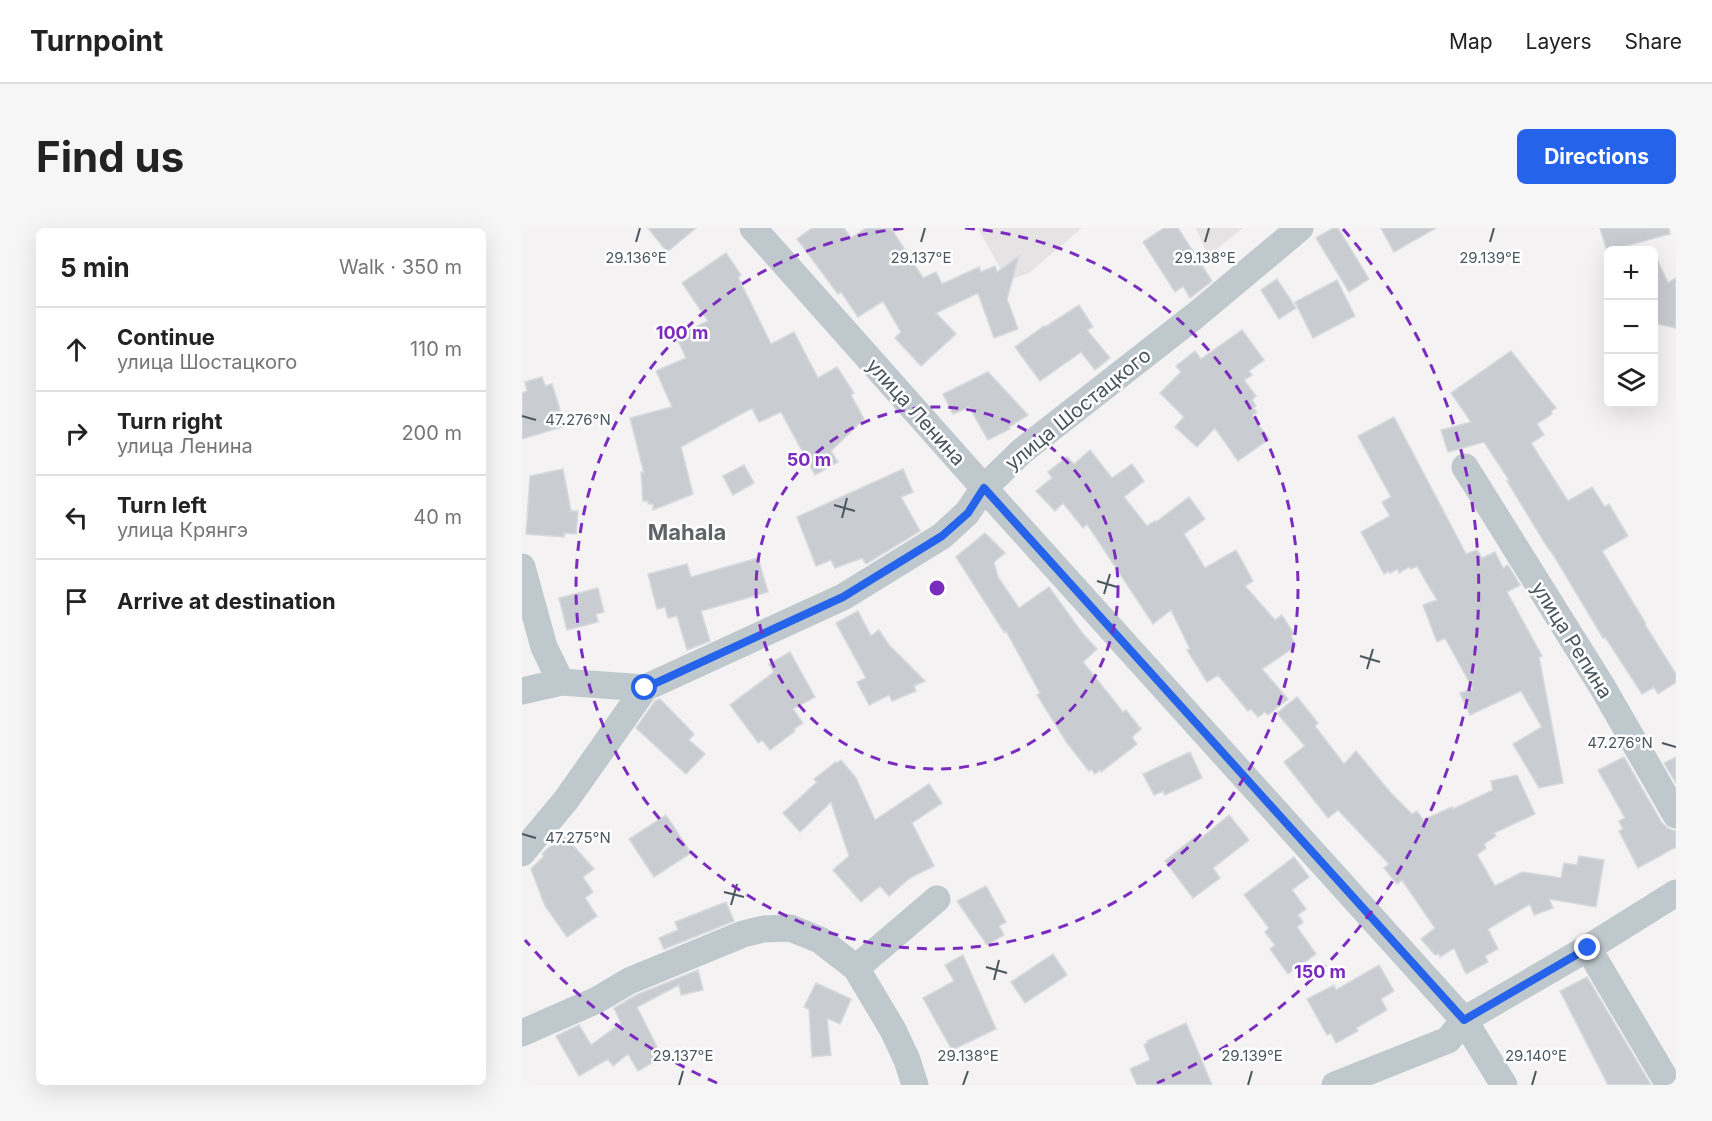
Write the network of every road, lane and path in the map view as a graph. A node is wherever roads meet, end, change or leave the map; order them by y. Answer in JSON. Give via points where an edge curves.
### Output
{"nodes":[{"id":1,"x":753,"y":228,"type":"edge"},
{"id":2,"x":1300,"y":228,"type":"edge"},
{"id":3,"x":1466,"y":467,"type":"dead end"},
{"id":4,"x":984,"y":488,"type":"junction"},
{"id":5,"x":522,"y":567,"type":"edge"},
{"id":6,"x":561,"y":682,"type":"junction"},
{"id":7,"x":645,"y":688,"type":"junction"},
{"id":8,"x":522,"y":691,"type":"edge"},
{"id":9,"x":1676,"y":814,"type":"edge"},
{"id":10,"x":522,"y":853,"type":"edge"},
{"id":11,"x":1676,"y":893,"type":"edge"},
{"id":12,"x":937,"y":899,"type":"dead end"},
{"id":13,"x":1588,"y":948,"type":"junction"},
{"id":14,"x":856,"y":969,"type":"junction"},
{"id":15,"x":1464,"y":1020,"type":"junction"},
{"id":16,"x":522,"y":1033,"type":"edge"},
{"id":17,"x":915,"y":1085,"type":"edge"},
{"id":18,"x":1335,"y":1085,"type":"edge"},
{"id":19,"x":1504,"y":1085,"type":"edge"},
{"id":20,"x":1669,"y":1085,"type":"edge"}],
"edges":[{"from":1,"to":4,"type":"street","name":"улица Ленина"},
{"from":2,"to":4,"type":"street","name":"улица Шостацкого","via":[[1022,451]]},
{"from":3,"to":9,"type":"street","name":"улица Репина"},
{"from":4,"to":7,"type":"street","name":"улица Шостацкого","via":[[968,513],[942,536],[843,597]]},
{"from":4,"to":15,"type":"street","name":"улица Ленина"},
{"from":5,"to":6,"type":"street","via":[[544,647]]},
{"from":6,"to":7,"type":"street","name":"улица Шостацкого"},
{"from":6,"to":8,"type":"street","name":"улица Шостацкого"},
{"from":7,"to":10,"type":"street","via":[[566,800]]},
{"from":11,"to":13,"type":"street"},
{"from":12,"to":14,"type":"street"},
{"from":13,"to":15,"type":"street"},
{"from":13,"to":20,"type":"street"},
{"from":14,"to":16,"type":"street","via":[[820,940],[790,928],[763,929],[629,981],[597,1000]]},
{"from":14,"to":17,"type":"street","via":[[893,1030]]},
{"from":15,"to":18,"type":"street","via":[[1448,1040]]},
{"from":15,"to":19,"type":"street","name":"улица Ленина"}]}
